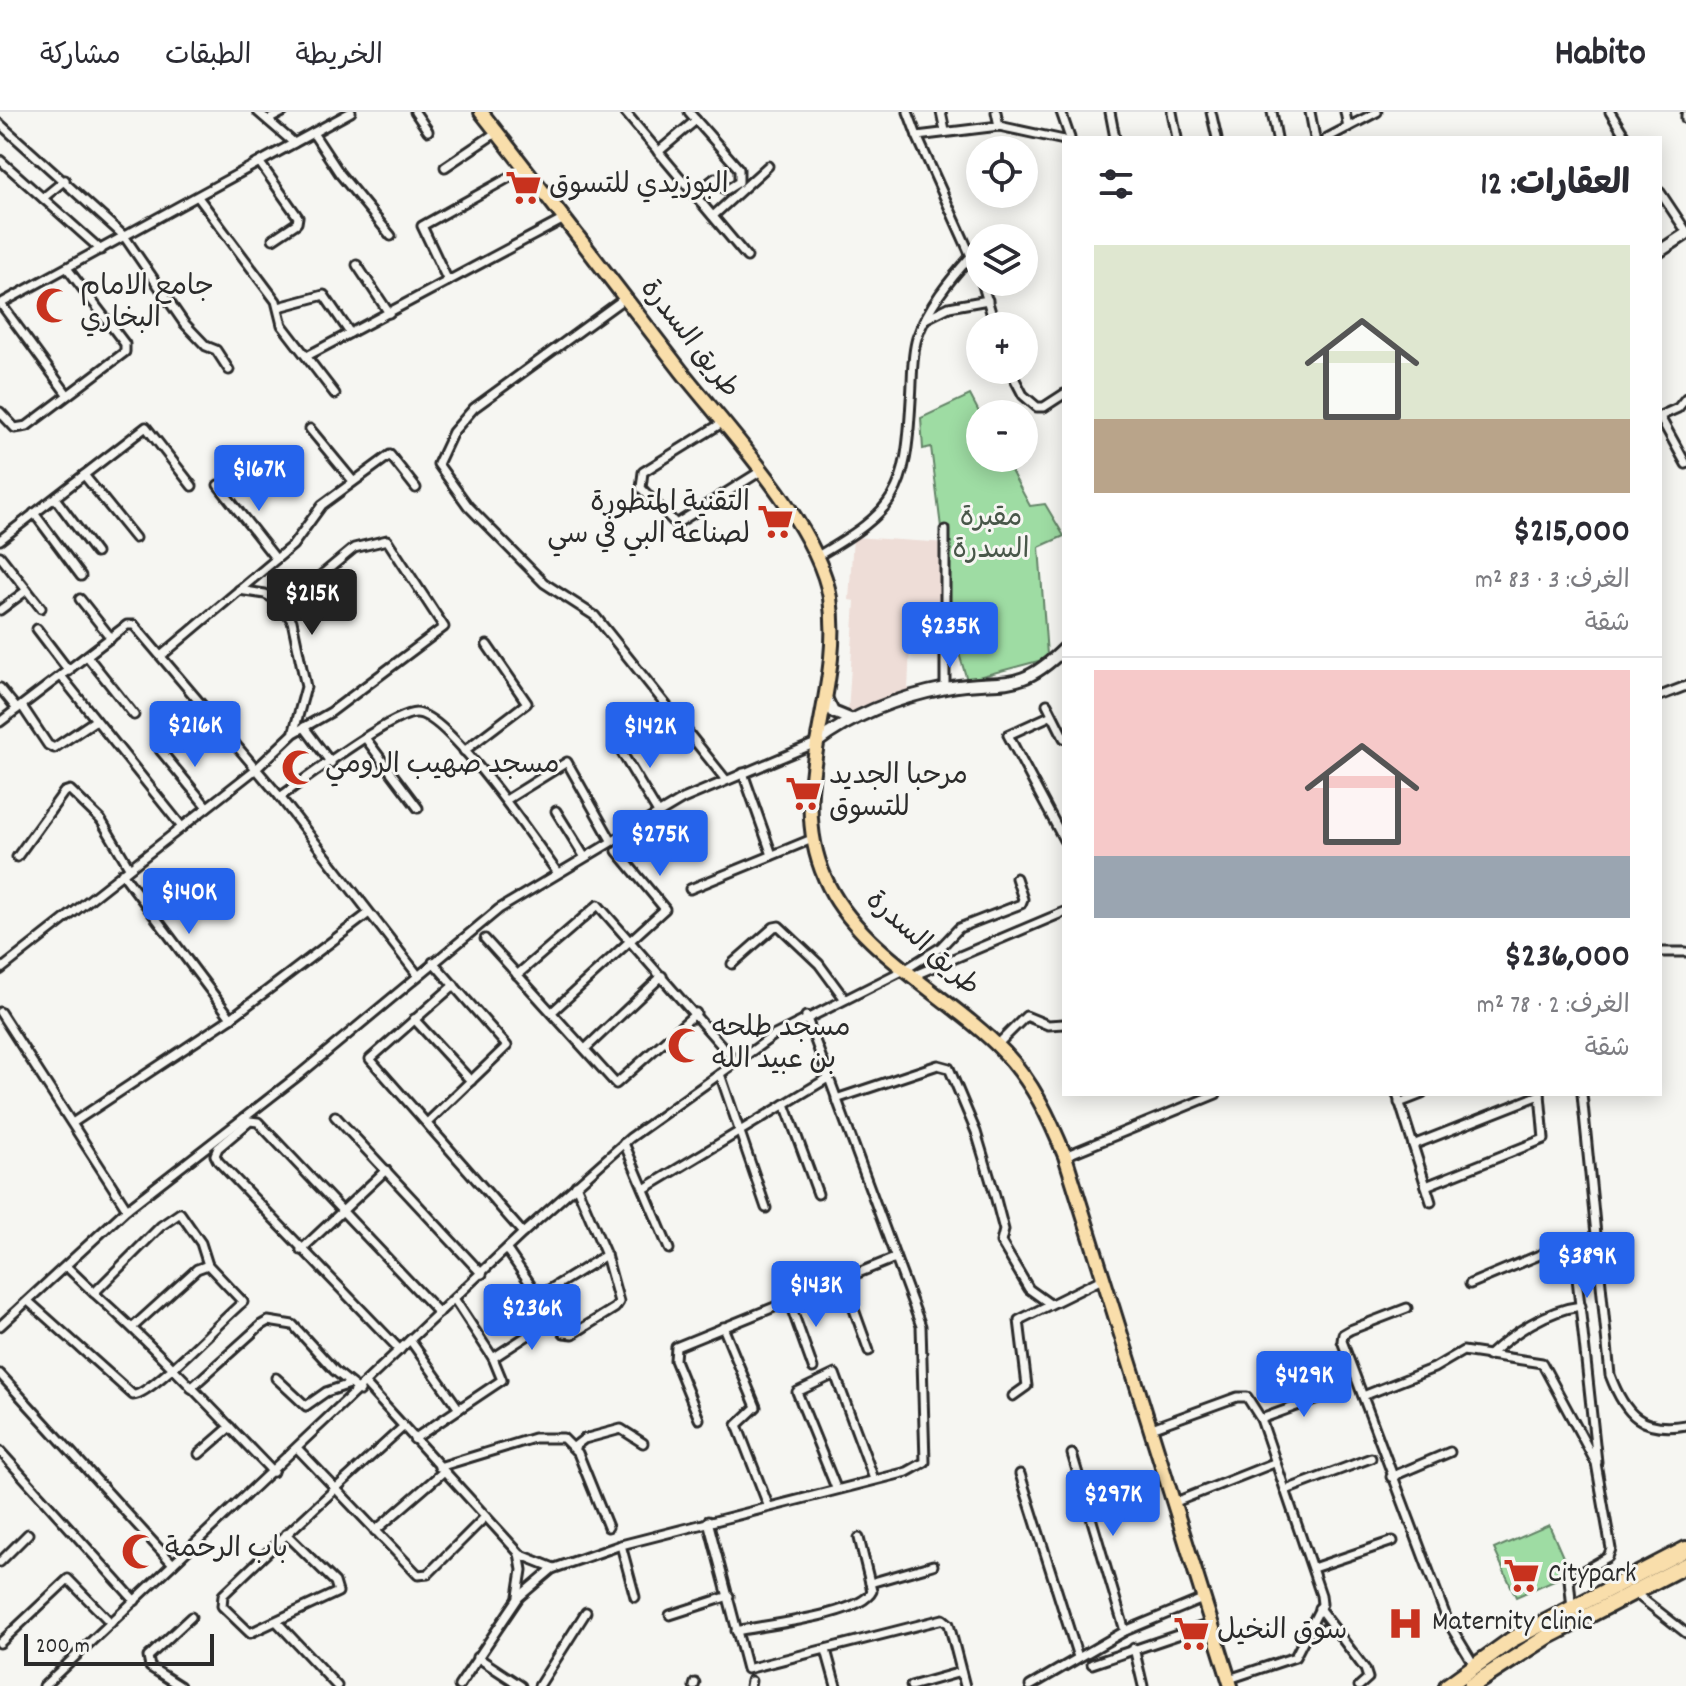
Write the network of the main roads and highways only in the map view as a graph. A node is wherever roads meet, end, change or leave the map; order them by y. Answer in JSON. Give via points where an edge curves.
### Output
{"nodes":[{"id":1,"x":481,"y":112,"type":"edge"},
{"id":2,"x":1686,"y":1549,"type":"edge"},
{"id":3,"x":1686,"y":1565,"type":"edge"},
{"id":4,"x":1486,"y":1681,"type":"edge"},
{"id":5,"x":1230,"y":1683,"type":"edge"},
{"id":6,"x":1447,"y":1686,"type":"edge"},
{"id":7,"x":1471,"y":1686,"type":"edge"}],
"edges":[{"from":1,"to":5,"type":"main road","name":"طريق السدرة","via":[[761,471],[816,557],[830,605],[829,672],[810,784],[812,839],[825,879],[873,941],[997,1045],[1038,1095],[1065,1156]]},
{"from":2,"to":6,"type":"highway","via":[[1511,1640]]},
{"from":3,"to":4,"type":"highway","via":[[1547,1637]]},
{"from":4,"to":7,"type":"highway"}]}
